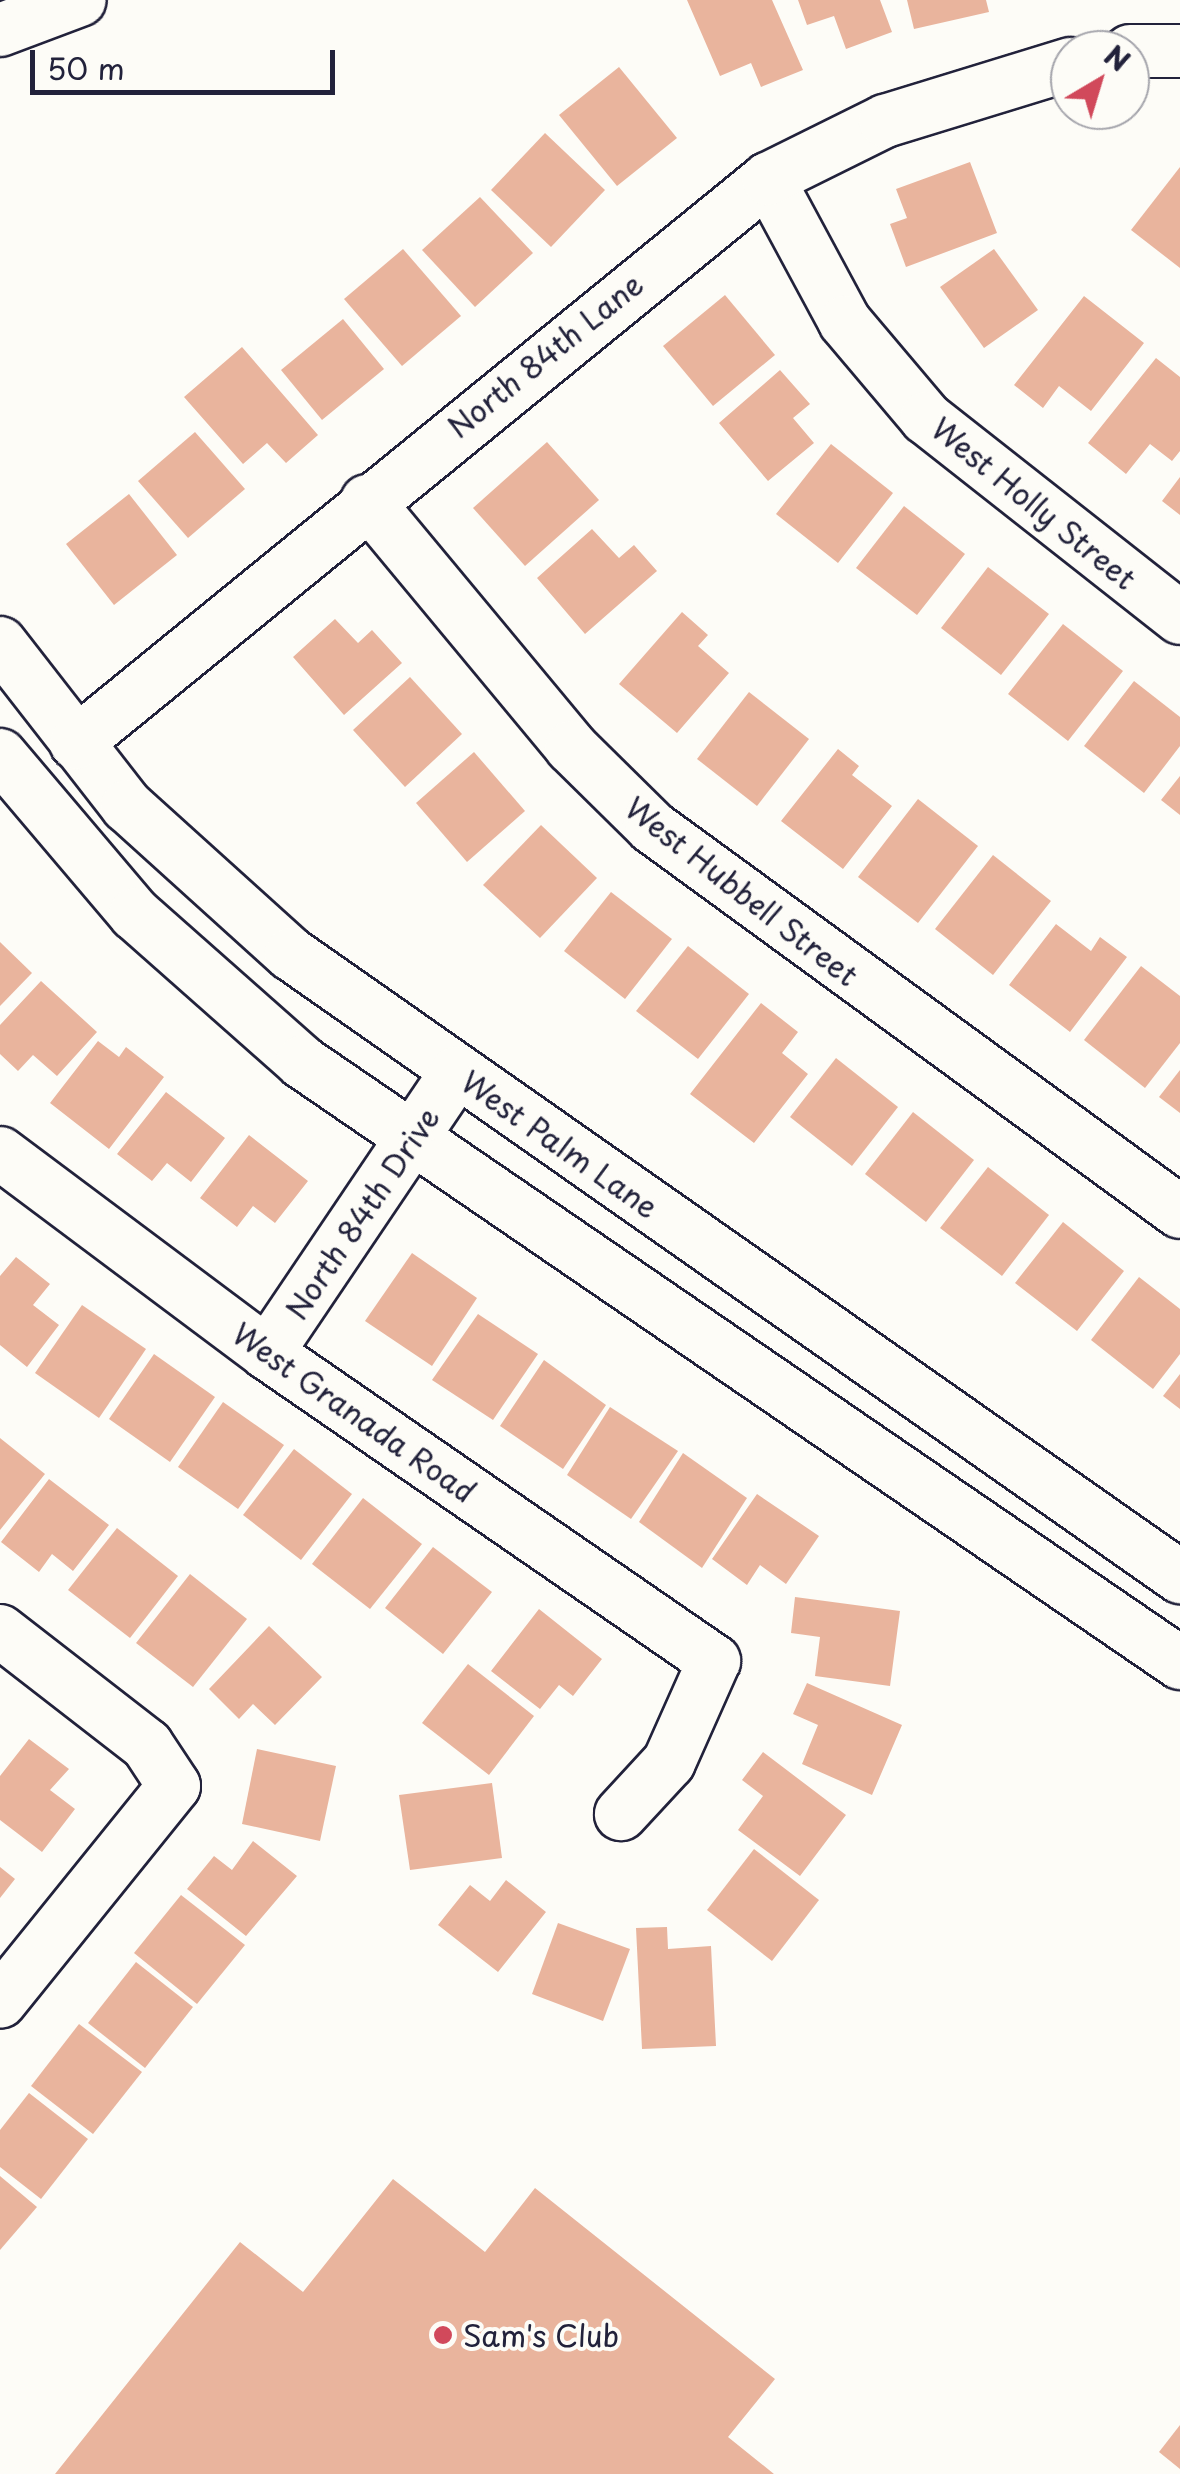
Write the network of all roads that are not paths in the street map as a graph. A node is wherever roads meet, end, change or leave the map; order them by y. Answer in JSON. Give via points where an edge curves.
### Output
{"nodes":[{"id":1,"x":80,"y":0,"type":"edge"},
{"id":2,"x":0,"y":30,"type":"edge"},
{"id":3,"x":1150,"y":50,"type":"edge"},
{"id":4,"x":1180,"y":51,"type":"edge"},
{"id":5,"x":1050,"y":70,"type":"edge"},
{"id":6,"x":768,"y":179,"type":"junction"},
{"id":7,"x":368,"y":502,"type":"junction"},
{"id":8,"x":1180,"y":618,"type":"edge"},
{"id":9,"x":0,"y":644,"type":"edge"},
{"id":10,"x":76,"y":743,"type":"junction"},
{"id":11,"x":0,"y":755,"type":"edge"},
{"id":12,"x":456,"y":1072,"type":"junction"},
{"id":13,"x":412,"y":1137,"type":"junction"},
{"id":14,"x":0,"y":1153,"type":"edge"},
{"id":15,"x":1180,"y":1212,"type":"edge"},
{"id":16,"x":268,"y":1353,"type":"junction"},
{"id":17,"x":1180,"y":1577,"type":"edge"},
{"id":18,"x":0,"y":1631,"type":"edge"},
{"id":19,"x":1180,"y":1663,"type":"edge"},
{"id":20,"x":622,"y":1814,"type":"dead end"},
{"id":21,"x":0,"y":2002,"type":"edge"}],
"edges":[{"from":1,"to":2,"type":"street"},
{"from":3,"to":4,"type":"street"},
{"from":5,"to":6,"type":"street","name":"North 84th Lane","via":[[885,121]]},
{"from":6,"to":7,"type":"street","name":"North 84th Lane"},
{"from":6,"to":8,"type":"street","name":"West Holly Street","via":[[845,322],[926,418]]},
{"from":7,"to":10,"type":"street","name":"North 84th Lane"},
{"from":7,"to":15,"type":"street","name":"West Hubbell Street","via":[[571,748],[652,827]]},
{"from":9,"to":10,"type":"street","name":"West Palm Lane"},
{"from":10,"to":12,"type":"street","name":"West Palm Lane","via":[[127,806],[210,888]]},
{"from":11,"to":13,"type":"street","via":[[72,845],[204,981],[302,1062]]},
{"from":12,"to":13,"type":"street","name":"North 84th Drive"},
{"from":12,"to":17,"type":"street","name":"West Palm Lane"},
{"from":13,"to":16,"type":"street","name":"North 84th Drive"},
{"from":13,"to":19,"type":"street"},
{"from":14,"to":16,"type":"street","name":"West Granada Road"},
{"from":16,"to":20,"type":"street","name":"West Granada Road","via":[[714,1661],[669,1762]]},
{"from":18,"to":21,"type":"street","via":[[147,1745],[174,1786]]}]}
